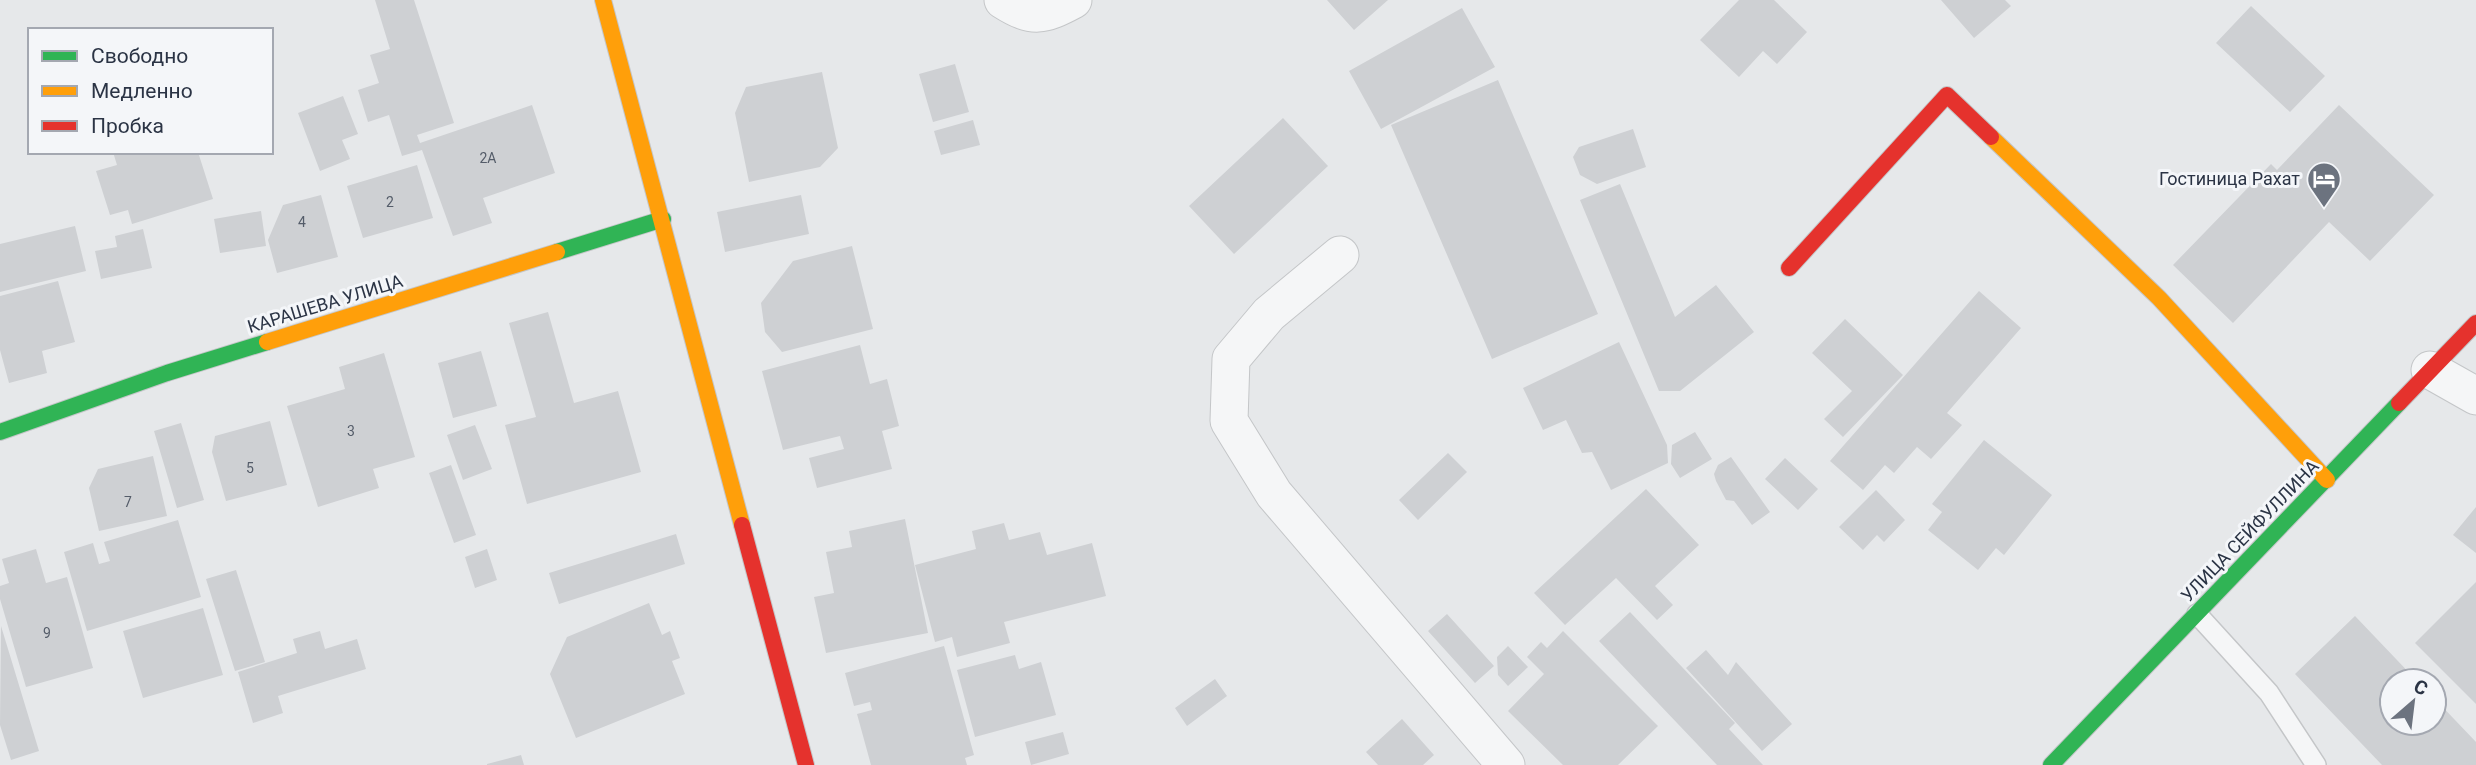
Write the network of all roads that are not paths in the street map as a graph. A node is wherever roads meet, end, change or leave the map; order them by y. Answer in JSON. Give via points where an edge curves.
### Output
{"nodes":[{"id":1,"x":603,"y":0,"type":"edge"},
{"id":2,"x":1003,"y":0,"type":"edge"},
{"id":3,"x":1073,"y":0,"type":"edge"},
{"id":4,"x":663,"y":219,"type":"junction"},
{"id":5,"x":1340,"y":255,"type":"dead end"},
{"id":6,"x":1789,"y":268,"type":"dead end"},
{"id":7,"x":2476,"y":323,"type":"edge"},
{"id":8,"x":2430,"y":370,"type":"junction"},
{"id":9,"x":2476,"y":396,"type":"edge"},
{"id":10,"x":0,"y":432,"type":"edge"},
{"id":11,"x":2327,"y":480,"type":"junction"},
{"id":12,"x":2197,"y":614,"type":"junction"},
{"id":13,"x":806,"y":765,"type":"edge"},
{"id":14,"x":1506,"y":765,"type":"edge"},
{"id":15,"x":2051,"y":765,"type":"edge"},
{"id":16,"x":2316,"y":765,"type":"edge"}],
"edges":[{"from":1,"to":4,"type":"street"},
{"from":2,"to":3,"type":"street","via":[[1022,12],[1046,15]]},
{"from":4,"to":10,"type":"street","name":"КАРАШЕВА УЛИЦА","via":[[167,373]]},
{"from":4,"to":13,"type":"street"},
{"from":5,"to":14,"type":"street","via":[[1269,314],[1231,359],[1229,421],[1274,494]]},
{"from":6,"to":11,"type":"street","via":[[1947,95],[2159,298]]},
{"from":7,"to":8,"type":"street","name":"УЛИЦА СЕЙФУЛЛИНА"},
{"from":8,"to":9,"type":"street"},
{"from":8,"to":11,"type":"street","name":"УЛИЦА СЕЙФУЛЛИНА"},
{"from":11,"to":12,"type":"street","name":"УЛИЦА СЕЙФУЛЛИНА"},
{"from":12,"to":15,"type":"street","name":"УЛИЦА СЕЙФУЛЛИНА"},
{"from":12,"to":16,"type":"lane","via":[[2269,692]]}]}
